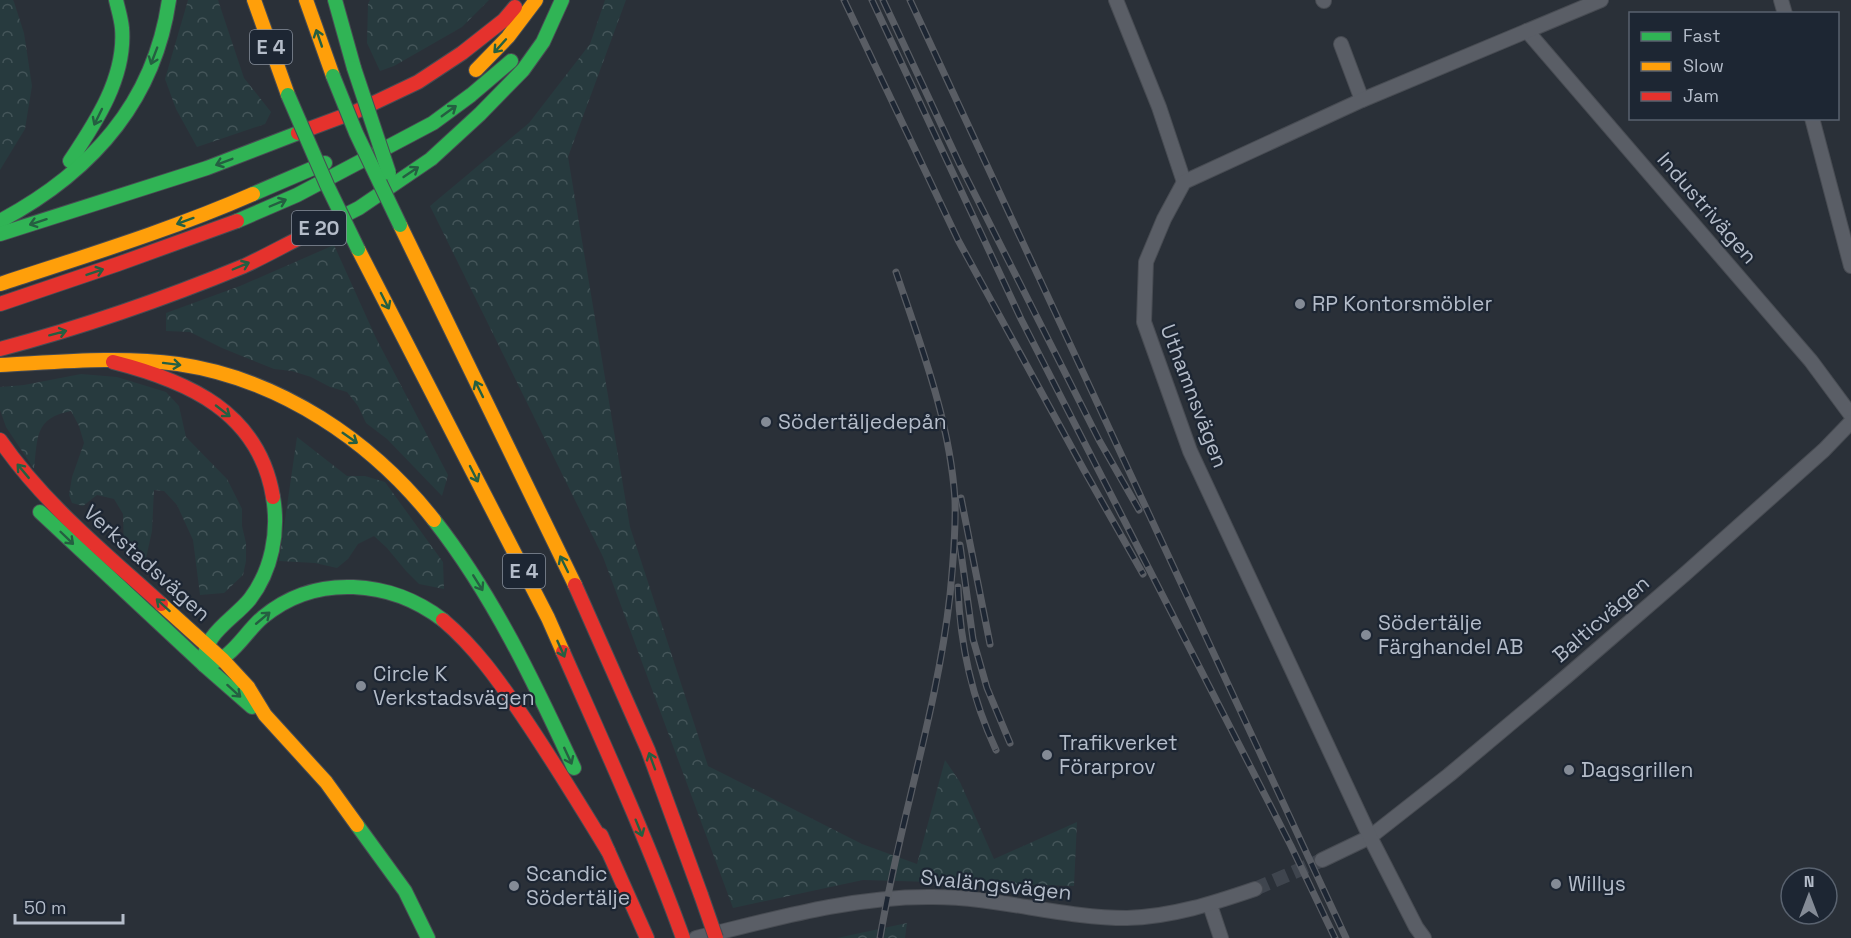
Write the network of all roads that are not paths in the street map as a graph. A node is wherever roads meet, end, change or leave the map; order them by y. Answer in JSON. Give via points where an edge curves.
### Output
{"nodes":[{"id":1,"x":116,"y":0,"type":"edge"},
{"id":2,"x":169,"y":0,"type":"edge"},
{"id":3,"x":254,"y":0,"type":"edge"},
{"id":4,"x":306,"y":0,"type":"edge"},
{"id":5,"x":335,"y":0,"type":"edge"},
{"id":6,"x":521,"y":0,"type":"edge"},
{"id":7,"x":536,"y":0,"type":"edge"},
{"id":8,"x":562,"y":0,"type":"edge"},
{"id":9,"x":1116,"y":0,"type":"edge"},
{"id":10,"x":1601,"y":0,"type":"edge"},
{"id":11,"x":1527,"y":31,"type":"junction"},
{"id":12,"x":1341,"y":44,"type":"dead end"},
{"id":13,"x":467,"y":77,"type":"dead end"},
{"id":14,"x":1362,"y":100,"type":"junction"},
{"id":15,"x":1813,"y":120,"type":"edge"},
{"id":16,"x":388,"y":130,"type":"dead end"},
{"id":17,"x":1184,"y":182,"type":"junction"},
{"id":18,"x":48,"y":193,"type":"junction"},
{"id":19,"x":0,"y":221,"type":"edge"},
{"id":20,"x":402,"y":224,"type":"junction"},
{"id":21,"x":0,"y":234,"type":"edge"},
{"id":22,"x":1851,"y":266,"type":"edge"},
{"id":23,"x":0,"y":284,"type":"edge"},
{"id":24,"x":0,"y":304,"type":"edge"},
{"id":25,"x":1,"y":349,"type":"edge"},
{"id":26,"x":113,"y":362,"type":"junction"},
{"id":27,"x":3,"y":365,"type":"edge"},
{"id":28,"x":1851,"y":415,"type":"edge"},
{"id":29,"x":1851,"y":422,"type":"edge"},
{"id":30,"x":0,"y":440,"type":"edge"},
{"id":31,"x":35,"y":506,"type":"dead end"},
{"id":32,"x":206,"y":645,"type":"junction"},
{"id":33,"x":223,"y":660,"type":"junction"},
{"id":34,"x":204,"y":665,"type":"junction"},
{"id":35,"x":265,"y":715,"type":"junction"},
{"id":36,"x":1370,"y":837,"type":"junction"},
{"id":37,"x":608,"y":851,"type":"junction"},
{"id":38,"x":1322,"y":860,"type":"tunnel mouth"},
{"id":39,"x":1255,"y":889,"type":"tunnel mouth"},
{"id":40,"x":1210,"y":905,"type":"junction"},
{"id":41,"x":428,"y":938,"type":"edge"},
{"id":42,"x":647,"y":938,"type":"edge"},
{"id":43,"x":683,"y":938,"type":"edge"},
{"id":44,"x":696,"y":938,"type":"edge"},
{"id":45,"x":716,"y":938,"type":"edge"},
{"id":46,"x":1221,"y":938,"type":"edge"},
{"id":47,"x":1424,"y":938,"type":"edge"}],
"edges":[{"from":1,"to":18,"type":"main road","one_way":true,"via":[[122,28],[120,55],[110,88],[95,123]]},
{"from":2,"to":18,"type":"main road","one_way":true,"via":[[155,56],[118,127],[86,162]]},
{"from":3,"to":43,"type":"main road","number":"E 4","one_way":true,"bridge":true,"via":[[288,95],[327,185],[548,618]]},
{"from":20,"to":4,"type":"main road","number":"E 4","one_way":true,"bridge":true,"via":[[356,133]]},
{"from":5,"to":20,"type":"main road","bridge":true},
{"from":6,"to":21,"type":"main road","one_way":true,"via":[[504,20],[462,53],[418,82],[357,111],[207,168]]},
{"from":7,"to":13,"type":"main road","one_way":true,"via":[[520,26]]},
{"from":24,"to":8,"type":"main road","one_way":true,"via":[[118,264],[297,195],[433,123],[508,65]]},
{"from":25,"to":8,"type":"main road","number":"E 20","one_way":true,"via":[[126,311],[234,269],[359,208],[431,159],[487,107],[523,70],[543,42]]},
{"from":9,"to":17,"type":"street"},
{"from":10,"to":11,"type":"street"},
{"from":11,"to":14,"type":"street"},
{"from":11,"to":28,"type":"street","name":"Industrivägen","via":[[1811,362]]},
{"from":12,"to":14,"type":"street"},
{"from":14,"to":17,"type":"street"},
{"from":15,"to":22,"type":"street"},
{"from":16,"to":23,"type":"main road","one_way":true,"via":[[344,154],[219,209]]},
{"from":17,"to":36,"type":"street","name":"Uthamnsvägen","via":[[1146,262],[1143,322],[1190,451]]},
{"from":18,"to":19,"type":"main road"},
{"from":45,"to":20,"type":"main road","number":"E 4","one_way":true,"bridge":true,"via":[[648,750],[587,611],[416,261]]},
{"from":26,"to":27,"type":"main road"},
{"from":26,"to":32,"type":"main road","one_way":true,"via":[[195,390],[228,413],[253,441],[268,471],[275,503],[270,562],[252,596]]},
{"from":26,"to":37,"type":"main road","one_way":true,"via":[[201,368],[245,380],[304,408],[355,441],[408,489],[457,550],[501,620],[573,767]]},
{"from":29,"to":36,"type":"street","name":"Balticvägen","via":[[1816,458],[1567,676]]},
{"from":32,"to":30,"type":"main road","name":"Verkstadsvägen","one_way":true,"via":[[57,510]]},
{"from":31,"to":34,"type":"main road","name":"Verkstadsvägen","one_way":true},
{"from":32,"to":33,"type":"main road","name":"Verkstadsvägen"},
{"from":32,"to":34,"type":"main road"},
{"from":33,"to":34,"type":"main road"},
{"from":33,"to":35,"type":"main road","name":"Verkstadsvägen","via":[[248,687]]},
{"from":33,"to":37,"type":"main road","one_way":true,"via":[[262,617],[289,600],[323,588],[358,586],[391,592],[430,611],[465,640],[494,673]]},
{"from":34,"to":35,"type":"main road","name":"Verkstadsvägen","one_way":true},
{"from":35,"to":41,"type":"main road","name":"Verkstadsvägen","via":[[326,782],[405,891]]},
{"from":36,"to":38,"type":"street"},
{"from":36,"to":47,"type":"street","name":"Uthamnsvägen"},
{"from":37,"to":42,"type":"main road"},
{"from":39,"to":40,"type":"street","name":"Svalängsvägen"},
{"from":40,"to":44,"type":"street","name":"Svalängsvägen","via":[[1128,918],[967,898],[908,897],[818,909]]},
{"from":40,"to":46,"type":"street"}]}
